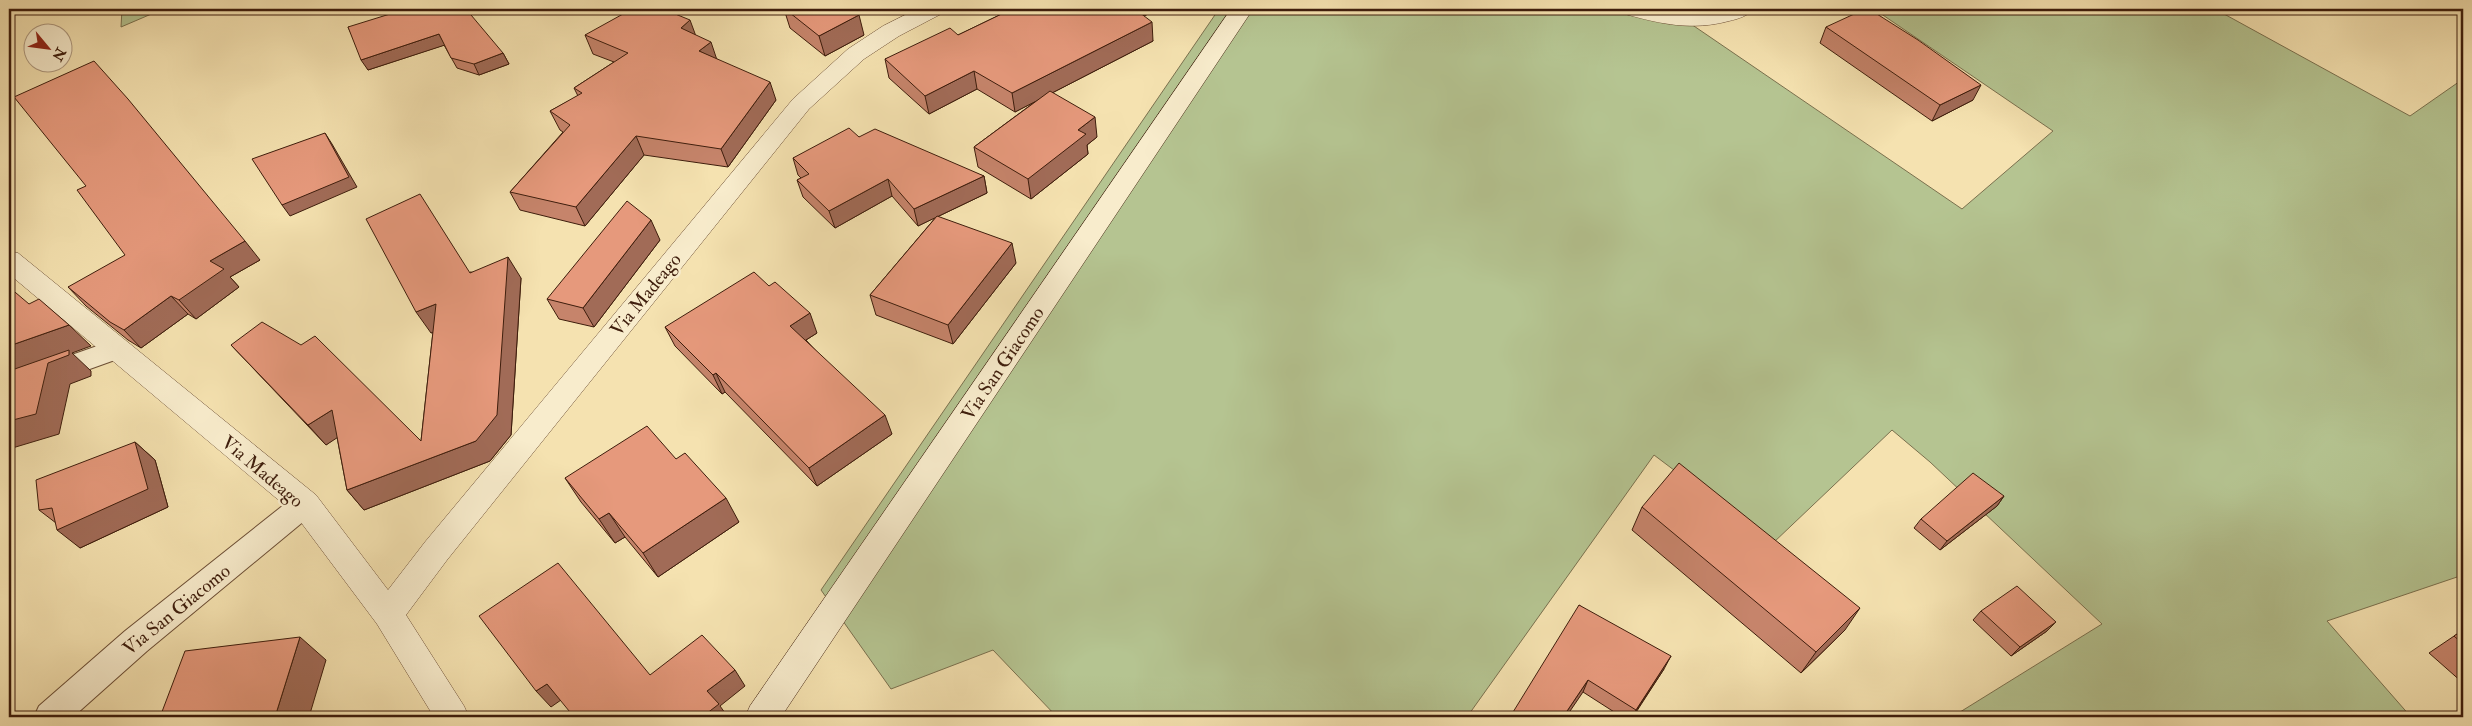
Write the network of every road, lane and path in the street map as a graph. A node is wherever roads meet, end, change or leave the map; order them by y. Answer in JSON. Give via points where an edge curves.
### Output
{"nodes":[{"id":1,"x":932,"y":9,"type":"edge"},
{"id":2,"x":1242,"y":9,"type":"edge"},
{"id":3,"x":1633,"y":9,"type":"edge"},
{"id":4,"x":1742,"y":9,"type":"edge"},
{"id":5,"x":9,"y":260,"type":"edge"},
{"id":6,"x":117,"y":349,"type":"junction"},
{"id":7,"x":9,"y":388,"type":"edge"},
{"id":8,"x":305,"y":504,"type":"junction"},
{"id":9,"x":388,"y":614,"type":"junction"},
{"id":10,"x":50,"y":717,"type":"edge"},
{"id":11,"x":452,"y":717,"type":"edge"},
{"id":12,"x":762,"y":717,"type":"edge"}],
"edges":[{"from":1,"to":9,"type":"street","name":"Via Madeago","via":[[856,54],[796,110]]},
{"from":2,"to":12,"type":"street","name":"Via San Giacomo"},
{"from":3,"to":4,"type":"street","via":[[1695,21],[1724,17]]},
{"from":5,"to":6,"type":"street","name":"Via Madeago"},
{"from":6,"to":7,"type":"lane"},
{"from":6,"to":8,"type":"street","name":"Via Madeago"},
{"from":8,"to":9,"type":"street","name":"Via Madeago"},
{"from":8,"to":10,"type":"lane","name":"Via San Giacomo","via":[[136,641]]},
{"from":9,"to":11,"type":"street","name":"Via Madeago"}]}
